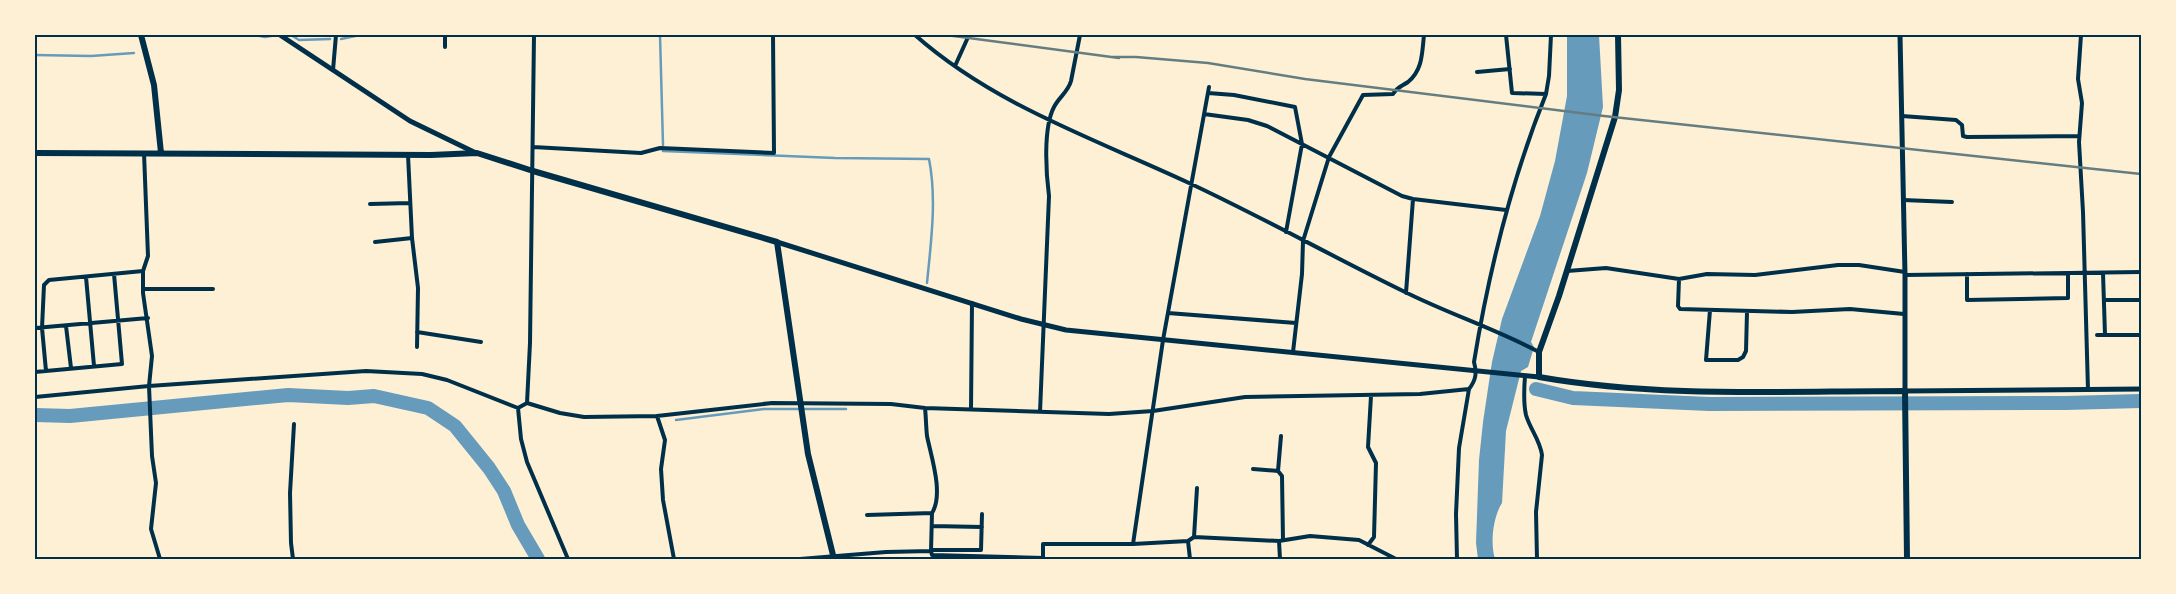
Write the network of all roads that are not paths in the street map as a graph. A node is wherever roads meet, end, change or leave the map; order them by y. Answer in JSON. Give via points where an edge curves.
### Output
{"nodes":[{"id":1,"x":141,"y":35,"type":"edge"},
{"id":2,"x":280,"y":35,"type":"edge"},
{"id":3,"x":336,"y":35,"type":"edge"},
{"id":4,"x":445,"y":35,"type":"edge"},
{"id":5,"x":534,"y":35,"type":"edge"},
{"id":6,"x":773,"y":35,"type":"edge"},
{"id":7,"x":915,"y":35,"type":"edge"},
{"id":8,"x":968,"y":35,"type":"edge"},
{"id":9,"x":1080,"y":35,"type":"edge"},
{"id":10,"x":1424,"y":35,"type":"edge"},
{"id":11,"x":1506,"y":35,"type":"edge"},
{"id":12,"x":1550,"y":35,"type":"edge"},
{"id":13,"x":1618,"y":35,"type":"edge"},
{"id":14,"x":1900,"y":35,"type":"edge"},
{"id":15,"x":2081,"y":35,"type":"edge"},
{"id":16,"x":445,"y":47,"type":"dead end"},
{"id":17,"x":955,"y":66,"type":"junction"},
{"id":18,"x":1510,"y":69,"type":"junction"},
{"id":19,"x":334,"y":70,"type":"junction"},
{"id":20,"x":1477,"y":72,"type":"dead end"},
{"id":21,"x":1209,"y":87,"type":"dead end"},
{"id":22,"x":1208,"y":93,"type":"junction"},
{"id":23,"x":1546,"y":94,"type":"junction"},
{"id":24,"x":1204,"y":114,"type":"junction"},
{"id":25,"x":1902,"y":116,"type":"junction"},
{"id":26,"x":1050,"y":121,"type":"junction"},
{"id":27,"x":2079,"y":136,"type":"junction"},
{"id":28,"x":1302,"y":144,"type":"junction"},
{"id":29,"x":533,"y":147,"type":"junction"},
{"id":30,"x":144,"y":153,"type":"junction"},
{"id":31,"x":477,"y":153,"type":"junction"},
{"id":32,"x":35,"y":154,"type":"edge"},
{"id":33,"x":161,"y":154,"type":"junction"},
{"id":34,"x":408,"y":155,"type":"junction"},
{"id":35,"x":1329,"y":157,"type":"junction"},
{"id":36,"x":533,"y":171,"type":"junction"},
{"id":37,"x":1191,"y":184,"type":"junction"},
{"id":38,"x":1413,"y":199,"type":"junction"},
{"id":39,"x":1903,"y":200,"type":"junction"},
{"id":40,"x":1952,"y":202,"type":"dead end"},
{"id":41,"x":410,"y":203,"type":"junction"},
{"id":42,"x":370,"y":204,"type":"dead end"},
{"id":43,"x":1506,"y":210,"type":"junction"},
{"id":44,"x":1286,"y":232,"type":"junction"},
{"id":45,"x":412,"y":238,"type":"junction"},
{"id":46,"x":1303,"y":241,"type":"junction"},
{"id":47,"x":375,"y":242,"type":"dead end"},
{"id":48,"x":777,"y":242,"type":"junction"},
{"id":49,"x":143,"y":271,"type":"junction"},
{"id":50,"x":1567,"y":271,"type":"junction"},
{"id":51,"x":2141,"y":272,"type":"edge"},
{"id":52,"x":2068,"y":273,"type":"junction"},
{"id":53,"x":2085,"y":273,"type":"junction"},
{"id":54,"x":2103,"y":273,"type":"junction"},
{"id":55,"x":114,"y":274,"type":"junction"},
{"id":56,"x":1905,"y":274,"type":"junction"},
{"id":57,"x":1967,"y":274,"type":"junction"},
{"id":58,"x":86,"y":277,"type":"junction"},
{"id":59,"x":1679,"y":279,"type":"junction"},
{"id":60,"x":143,"y":289,"type":"junction"},
{"id":61,"x":213,"y":289,"type":"dead end"},
{"id":62,"x":1406,"y":293,"type":"junction"},
{"id":63,"x":2104,"y":300,"type":"junction"},
{"id":64,"x":2140,"y":300,"type":"edge"},
{"id":65,"x":972,"y":303,"type":"junction"},
{"id":66,"x":1710,"y":310,"type":"junction"},
{"id":67,"x":1747,"y":312,"type":"junction"},
{"id":68,"x":1168,"y":313,"type":"junction"},
{"id":69,"x":1904,"y":314,"type":"junction"},
{"id":70,"x":148,"y":318,"type":"junction"},
{"id":71,"x":118,"y":321,"type":"junction"},
{"id":72,"x":1296,"y":323,"type":"junction"},
{"id":73,"x":89,"y":324,"type":"junction"},
{"id":74,"x":1043,"y":324,"type":"junction"},
{"id":75,"x":66,"y":326,"type":"junction"},
{"id":76,"x":1480,"y":326,"type":"junction"},
{"id":77,"x":35,"y":328,"type":"edge"},
{"id":78,"x":42,"y":328,"type":"junction"},
{"id":79,"x":417,"y":332,"type":"junction"},
{"id":80,"x":2097,"y":335,"type":"dead end"},
{"id":81,"x":2105,"y":335,"type":"junction"},
{"id":82,"x":2139,"y":335,"type":"dead end"},
{"id":83,"x":1163,"y":340,"type":"junction"},
{"id":84,"x":481,"y":342,"type":"dead end"},
{"id":85,"x":417,"y":347,"type":"dead end"},
{"id":86,"x":1537,"y":350,"type":"junction"},
{"id":87,"x":1293,"y":352,"type":"junction"},
{"id":88,"x":94,"y":366,"type":"junction"},
{"id":89,"x":71,"y":368,"type":"junction"},
{"id":90,"x":1476,"y":370,"type":"junction"},
{"id":91,"x":46,"y":371,"type":"junction"},
{"id":92,"x":35,"y":372,"type":"edge"},
{"id":93,"x":1529,"y":376,"type":"junction"},
{"id":94,"x":149,"y":386,"type":"junction"},
{"id":95,"x":1469,"y":388,"type":"junction"},
{"id":96,"x":2141,"y":389,"type":"edge"},
{"id":97,"x":2088,"y":390,"type":"junction"},
{"id":98,"x":1905,"y":391,"type":"junction"},
{"id":99,"x":1371,"y":396,"type":"junction"},
{"id":100,"x":35,"y":397,"type":"edge"},
{"id":101,"x":527,"y":403,"type":"junction"},
{"id":102,"x":800,"y":403,"type":"junction"},
{"id":103,"x":518,"y":408,"type":"junction"},
{"id":104,"x":925,"y":408,"type":"junction"},
{"id":105,"x":971,"y":409,"type":"junction"},
{"id":106,"x":1153,"y":411,"type":"junction"},
{"id":107,"x":1040,"y":412,"type":"junction"},
{"id":108,"x":657,"y":416,"type":"junction"},
{"id":109,"x":294,"y":424,"type":"dead end"},
{"id":110,"x":1281,"y":436,"type":"dead end"},
{"id":111,"x":1253,"y":469,"type":"dead end"},
{"id":112,"x":1278,"y":471,"type":"junction"},
{"id":113,"x":1197,"y":488,"type":"dead end"},
{"id":114,"x":932,"y":513,"type":"junction"},
{"id":115,"x":982,"y":514,"type":"dead end"},
{"id":116,"x":867,"y":515,"type":"dead end"},
{"id":117,"x":932,"y":526,"type":"junction"},
{"id":118,"x":982,"y":527,"type":"junction"},
{"id":119,"x":1194,"y":537,"type":"junction"},
{"id":120,"x":1188,"y":541,"type":"junction"},
{"id":121,"x":1281,"y":541,"type":"junction"},
{"id":122,"x":1133,"y":544,"type":"junction"},
{"id":123,"x":1368,"y":545,"type":"junction"},
{"id":124,"x":931,"y":550,"type":"junction"},
{"id":125,"x":886,"y":552,"type":"junction"},
{"id":126,"x":924,"y":552,"type":"junction"},
{"id":127,"x":834,"y":557,"type":"edge"},
{"id":128,"x":160,"y":559,"type":"edge"},
{"id":129,"x":293,"y":559,"type":"edge"},
{"id":130,"x":517,"y":559,"type":"edge"},
{"id":131,"x":521,"y":559,"type":"edge"},
{"id":132,"x":568,"y":559,"type":"edge"},
{"id":133,"x":674,"y":559,"type":"edge"},
{"id":134,"x":800,"y":559,"type":"edge"},
{"id":135,"x":886,"y":559,"type":"edge"},
{"id":136,"x":923,"y":559,"type":"edge"},
{"id":137,"x":1190,"y":559,"type":"edge"},
{"id":138,"x":1280,"y":559,"type":"edge"},
{"id":139,"x":1396,"y":559,"type":"edge"},
{"id":140,"x":1457,"y":559,"type":"edge"},
{"id":141,"x":1537,"y":559,"type":"edge"},
{"id":142,"x":1908,"y":559,"type":"edge"}],
"edges":[{"from":1,"to":33,"type":"main road","via":[[154,85]]},
{"from":2,"to":19,"type":"street"},
{"from":3,"to":19,"type":"street"},
{"from":4,"to":16,"type":"street"},
{"from":5,"to":29,"type":"street"},
{"from":6,"to":29,"type":"street","via":[[774,153],[660,148],[641,153]]},
{"from":7,"to":17,"type":"street"},
{"from":8,"to":17,"type":"street"},
{"from":9,"to":26,"type":"street","via":[[1069,89],[1054,106]]},
{"from":10,"to":35,"type":"street","via":[[1422,62],[1408,82],[1400,84],[1393,94],[1363,95]]},
{"from":11,"to":18,"type":"street"},
{"from":12,"to":23,"type":"street"},
{"from":13,"to":50,"type":"main road","via":[[1619,90],[1615,117]]},
{"from":14,"to":25,"type":"street"},
{"from":15,"to":27,"type":"street"},
{"from":17,"to":26,"type":"street","via":[[993,92]]},
{"from":18,"to":20,"type":"street"},
{"from":18,"to":23,"type":"street","via":[[1512,92]]},
{"from":19,"to":31,"type":"street","via":[[410,121]]},
{"from":21,"to":22,"type":"street"},
{"from":22,"to":24,"type":"street"},
{"from":22,"to":28,"type":"street","via":[[1295,107]]},
{"from":23,"to":43,"type":"street"},
{"from":24,"to":28,"type":"street","via":[[1248,120]]},
{"from":24,"to":37,"type":"street"},
{"from":25,"to":27,"type":"street","via":[[1956,120],[1962,125],[1963,136],[1966,137]]},
{"from":25,"to":39,"type":"street"},
{"from":26,"to":37,"type":"street"},
{"from":26,"to":74,"type":"street","via":[[1045,167],[1049,196]]},
{"from":27,"to":53,"type":"street"},
{"from":28,"to":35,"type":"street"},
{"from":28,"to":44,"type":"street"},
{"from":29,"to":36,"type":"street"},
{"from":30,"to":32,"type":"main road"},
{"from":30,"to":33,"type":"main road"},
{"from":30,"to":49,"type":"street","via":[[148,256]]},
{"from":31,"to":34,"type":"main road"},
{"from":31,"to":36,"type":"main road"},
{"from":33,"to":34,"type":"main road"},
{"from":34,"to":41,"type":"street"},
{"from":35,"to":38,"type":"street"},
{"from":35,"to":46,"type":"street"},
{"from":36,"to":48,"type":"main road"},
{"from":36,"to":101,"type":"street"},
{"from":37,"to":44,"type":"street"},
{"from":37,"to":68,"type":"street"},
{"from":38,"to":43,"type":"street"},
{"from":38,"to":62,"type":"street"},
{"from":39,"to":40,"type":"street"},
{"from":39,"to":56,"type":"street"},
{"from":41,"to":42,"type":"street"},
{"from":41,"to":45,"type":"street"},
{"from":43,"to":76,"type":"street"},
{"from":44,"to":46,"type":"street"},
{"from":45,"to":47,"type":"street"},
{"from":45,"to":79,"type":"street","via":[[418,288]]},
{"from":46,"to":62,"type":"street"},
{"from":46,"to":72,"type":"street"},
{"from":48,"to":65,"type":"street"},
{"from":48,"to":102,"type":"main road"},
{"from":49,"to":55,"type":"street"},
{"from":49,"to":60,"type":"street"},
{"from":50,"to":59,"type":"street","via":[[1606,268]]},
{"from":50,"to":86,"type":"main road"},
{"from":51,"to":54,"type":"street"},
{"from":52,"to":53,"type":"street"},
{"from":52,"to":57,"type":"street"},
{"from":52,"to":57,"type":"street","via":[[2068,298],[1967,300]]},
{"from":53,"to":54,"type":"street"},
{"from":53,"to":97,"type":"street"},
{"from":54,"to":63,"type":"street"},
{"from":55,"to":58,"type":"street"},
{"from":55,"to":71,"type":"street"},
{"from":56,"to":57,"type":"street"},
{"from":56,"to":59,"type":"street","via":[[1838,264],[1755,275],[1707,274]]},
{"from":56,"to":69,"type":"street"},
{"from":58,"to":73,"type":"street"},
{"from":58,"to":78,"type":"street","via":[[50,280],[44,286]]},
{"from":59,"to":66,"type":"street","via":[[1680,309]]},
{"from":60,"to":61,"type":"street"},
{"from":60,"to":70,"type":"street"},
{"from":62,"to":76,"type":"street"},
{"from":63,"to":64,"type":"street"},
{"from":63,"to":81,"type":"street"},
{"from":65,"to":74,"type":"street"},
{"from":65,"to":105,"type":"street"},
{"from":66,"to":67,"type":"street"},
{"from":66,"to":67,"type":"street","via":[[1706,360],[1738,360],[1743,357]]},
{"from":67,"to":69,"type":"street","via":[[1850,309]]},
{"from":68,"to":72,"type":"street"},
{"from":68,"to":83,"type":"street"},
{"from":69,"to":98,"type":"street"},
{"from":70,"to":71,"type":"street"},
{"from":70,"to":94,"type":"street","via":[[152,356]]},
{"from":71,"to":73,"type":"street"},
{"from":71,"to":88,"type":"street","via":[[122,364]]},
{"from":72,"to":87,"type":"street"},
{"from":73,"to":75,"type":"street"},
{"from":73,"to":88,"type":"street"},
{"from":74,"to":83,"type":"street","via":[[1066,330]]},
{"from":74,"to":107,"type":"street"},
{"from":75,"to":78,"type":"street"},
{"from":75,"to":89,"type":"street"},
{"from":76,"to":86,"type":"street"},
{"from":76,"to":90,"type":"street","via":[[1474,362]]},
{"from":77,"to":78,"type":"street"},
{"from":78,"to":91,"type":"street"},
{"from":79,"to":84,"type":"street"},
{"from":79,"to":85,"type":"street"},
{"from":80,"to":81,"type":"street"},
{"from":81,"to":82,"type":"street"},
{"from":83,"to":87,"type":"street"},
{"from":83,"to":106,"type":"street"},
{"from":86,"to":93,"type":"main road"},
{"from":87,"to":90,"type":"street"},
{"from":88,"to":89,"type":"street"},
{"from":89,"to":91,"type":"street"},
{"from":90,"to":93,"type":"street"},
{"from":90,"to":95,"type":"street","via":[[1475,381]]},
{"from":91,"to":92,"type":"street"},
{"from":93,"to":98,"type":"main road","via":[[1663,390]]},
{"from":93,"to":141,"type":"street","via":[[1524,394],[1526,415],[1542,455],[1536,512]]},
{"from":94,"to":100,"type":"street"},
{"from":94,"to":103,"type":"street","via":[[345,372],[399,372],[447,380]]},
{"from":94,"to":128,"type":"street","via":[[156,483],[151,529]]},
{"from":95,"to":99,"type":"street"},
{"from":95,"to":140,"type":"street","via":[[1460,448]]},
{"from":96,"to":97,"type":"street"},
{"from":97,"to":98,"type":"street"},
{"from":98,"to":142,"type":"main road"},
{"from":99,"to":106,"type":"street","via":[[1245,397]]},
{"from":99,"to":123,"type":"street","via":[[1368,447],[1376,463],[1374,538]]},
{"from":101,"to":103,"type":"street"},
{"from":101,"to":108,"type":"street","via":[[584,417]]},
{"from":102,"to":104,"type":"street","via":[[891,404]]},
{"from":102,"to":108,"type":"street","via":[[744,405]]},
{"from":102,"to":127,"type":"main road","via":[[808,454]]},
{"from":103,"to":132,"type":"street","via":[[527,462]]},
{"from":104,"to":105,"type":"street"},
{"from":104,"to":114,"type":"street","via":[[935,476],[936,508]]},
{"from":105,"to":107,"type":"street"},
{"from":106,"to":107,"type":"street","via":[[1108,414]]},
{"from":106,"to":122,"type":"street"},
{"from":108,"to":133,"type":"street","via":[[666,440],[661,468],[663,500]]},
{"from":109,"to":129,"type":"street","via":[[290,493]]},
{"from":110,"to":112,"type":"street"},
{"from":111,"to":112,"type":"street"},
{"from":112,"to":121,"type":"street","via":[[1282,476]]},
{"from":113,"to":119,"type":"street"},
{"from":114,"to":116,"type":"street"},
{"from":114,"to":117,"type":"street"},
{"from":115,"to":118,"type":"street"},
{"from":117,"to":118,"type":"street"},
{"from":117,"to":124,"type":"street"},
{"from":118,"to":124,"type":"street","via":[[981,550]]},
{"from":119,"to":120,"type":"street"},
{"from":119,"to":121,"type":"street"},
{"from":120,"to":122,"type":"street"},
{"from":120,"to":137,"type":"street"},
{"from":121,"to":123,"type":"street","via":[[1310,536],[1359,540]]},
{"from":121,"to":138,"type":"street"},
{"from":122,"to":124,"type":"street","via":[[1043,544],[1043,558],[932,555]]},
{"from":123,"to":139,"type":"street"},
{"from":124,"to":126,"type":"street"},
{"from":125,"to":126,"type":"street"},
{"from":125,"to":127,"type":"street"},
{"from":125,"to":135,"type":"street"},
{"from":126,"to":136,"type":"street"},
{"from":127,"to":134,"type":"street"},
{"from":130,"to":131,"type":"street"}]}
